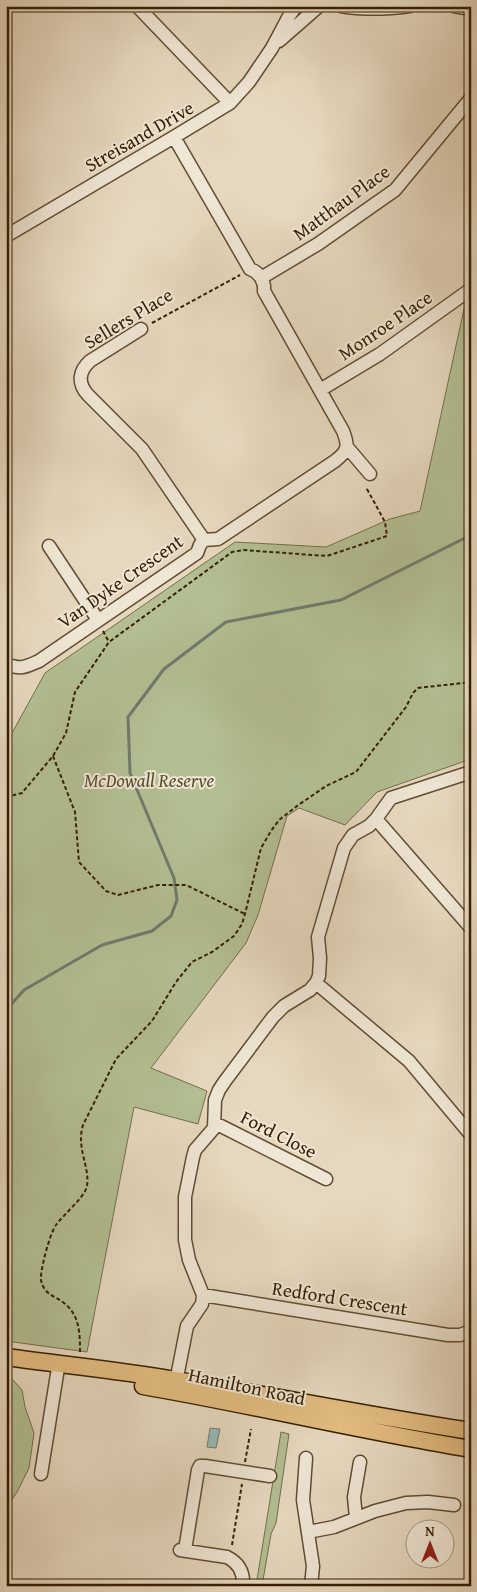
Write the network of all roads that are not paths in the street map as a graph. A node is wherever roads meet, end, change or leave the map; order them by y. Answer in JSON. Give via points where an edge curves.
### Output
{"nodes":[{"id":1,"x":137,"y":6,"type":"edge"},
{"id":2,"x":296,"y":6,"type":"edge"},
{"id":3,"x":319,"y":6,"type":"edge"},
{"id":4,"x":325,"y":6,"type":"edge"},
{"id":5,"x":341,"y":6,"type":"edge"},
{"id":6,"x":410,"y":6,"type":"edge"},
{"id":7,"x":454,"y":6,"type":"edge"},
{"id":8,"x":471,"y":9,"type":"edge"},
{"id":9,"x":272,"y":48,"type":"junction"},
{"id":10,"x":471,"y":98,"type":"edge"},
{"id":11,"x":230,"y":103,"type":"junction"},
{"id":12,"x":174,"y":137,"type":"junction"},
{"id":13,"x":6,"y":236,"type":"edge"},
{"id":14,"x":261,"y":278,"type":"junction"},
{"id":15,"x":471,"y":289,"type":"edge"},
{"id":16,"x":141,"y":329,"type":"road end"},
{"id":17,"x":320,"y":390,"type":"junction"},
{"id":18,"x":347,"y":447,"type":"junction"},
{"id":19,"x":370,"y":474,"type":"road end"},
{"id":20,"x":204,"y":540,"type":"junction"},
{"id":21,"x":49,"y":546,"type":"dead end"},
{"id":22,"x":98,"y":620,"type":"junction"},
{"id":23,"x":6,"y":664,"type":"edge"},
{"id":24,"x":471,"y":772,"type":"edge"},
{"id":25,"x":376,"y":819,"type":"junction"},
{"id":26,"x":471,"y":928,"type":"edge"},
{"id":27,"x":316,"y":983,"type":"junction"},
{"id":28,"x":215,"y":1123,"type":"junction"},
{"id":29,"x":471,"y":1136,"type":"edge"},
{"id":30,"x":326,"y":1179,"type":"dead end"},
{"id":31,"x":203,"y":1295,"type":"junction"},
{"id":32,"x":471,"y":1331,"type":"edge"},
{"id":33,"x":11,"y":1358,"type":"edge"},
{"id":34,"x":58,"y":1368,"type":"junction"},
{"id":35,"x":176,"y":1386,"type":"junction"},
{"id":36,"x":471,"y":1431,"type":"edge"},
{"id":37,"x":471,"y":1449,"type":"edge"},
{"id":38,"x":306,"y":1458,"type":"dead end"},
{"id":39,"x":360,"y":1462,"type":"dead end"},
{"id":40,"x":41,"y":1474,"type":"dead end"},
{"id":41,"x":270,"y":1476,"type":"dead end"},
{"id":42,"x":454,"y":1505,"type":"dead end"},
{"id":43,"x":356,"y":1518,"type":"junction"},
{"id":44,"x":308,"y":1532,"type":"junction"},
{"id":45,"x":243,"y":1586,"type":"edge"},
{"id":46,"x":311,"y":1586,"type":"edge"}],
"edges":[{"from":1,"to":11,"type":"street"},
{"from":2,"to":9,"type":"street","name":"Streisand Drive"},
{"from":3,"to":4,"type":"street"},
{"from":3,"to":9,"type":"street","name":"Streisand Drive"},
{"from":5,"to":6,"type":"street","via":[[387,9]]},
{"from":7,"to":8,"type":"street"},
{"from":9,"to":11,"type":"street","name":"Streisand Drive"},
{"from":10,"to":14,"type":"street","name":"Matthau Place","via":[[395,190],[318,244]]},
{"from":11,"to":12,"type":"street","name":"Streisand Drive"},
{"from":12,"to":13,"type":"street","name":"Streisand Drive"},
{"from":12,"to":14,"type":"street","via":[[250,268]]},
{"from":14,"to":17,"type":"street","via":[[265,284],[264,291]]},
{"from":15,"to":17,"type":"street","name":"Monroe Place","via":[[380,354]]},
{"from":16,"to":20,"type":"street","name":"Sellers Place","via":[[90,361],[84,367],[81,384],[83,390],[142,448]]},
{"from":17,"to":18,"type":"street","via":[[343,431]]},
{"from":18,"to":19,"type":"street"},
{"from":18,"to":20,"type":"street","name":"Van Dyke Crescent","via":[[344,454],[218,538]]},
{"from":20,"to":22,"type":"street","name":"Van Dyke Crescent","via":[[197,553]]},
{"from":21,"to":22,"type":"street"},
{"from":22,"to":23,"type":"street","name":"Van Dyke Crescent","via":[[39,661],[23,668]]},
{"from":24,"to":25,"type":"street","via":[[392,798]]},
{"from":25,"to":26,"type":"street"},
{"from":25,"to":27,"type":"street","via":[[353,836],[344,848],[318,937],[319,976]]},
{"from":27,"to":28,"type":"street","via":[[272,1017],[225,1081],[215,1100]]},
{"from":27,"to":29,"type":"street","via":[[409,1061]]},
{"from":28,"to":30,"type":"street","name":"Ford Close"},
{"from":28,"to":31,"type":"street","via":[[192,1157],[185,1197],[189,1260]]},
{"from":31,"to":32,"type":"street","name":"Redford Crescent","via":[[448,1335]]},
{"from":31,"to":35,"type":"street","via":[[202,1304],[187,1326]]},
{"from":33,"to":34,"type":"main road","name":"Hamilton Road"},
{"from":33,"to":35,"type":"main road","name":"Hamilton Road","via":[[106,1369]]},
{"from":34,"to":35,"type":"main road","name":"Hamilton Road","via":[[104,1379]]},
{"from":34,"to":40,"type":"street"},
{"from":35,"to":36,"type":"main road","name":"Hamilton Road"},
{"from":35,"to":37,"type":"main road","name":"Hamilton Road","via":[[364,1430]]},
{"from":38,"to":44,"type":"street","via":[[303,1500]]},
{"from":39,"to":43,"type":"street","via":[[354,1497]]},
{"from":41,"to":45,"type":"street","via":[[205,1466],[198,1470],[182,1550],[232,1559],[243,1575]]},
{"from":42,"to":43,"type":"street","via":[[406,1502]]},
{"from":43,"to":44,"type":"street"},
{"from":44,"to":46,"type":"street","via":[[314,1566]]}]}
